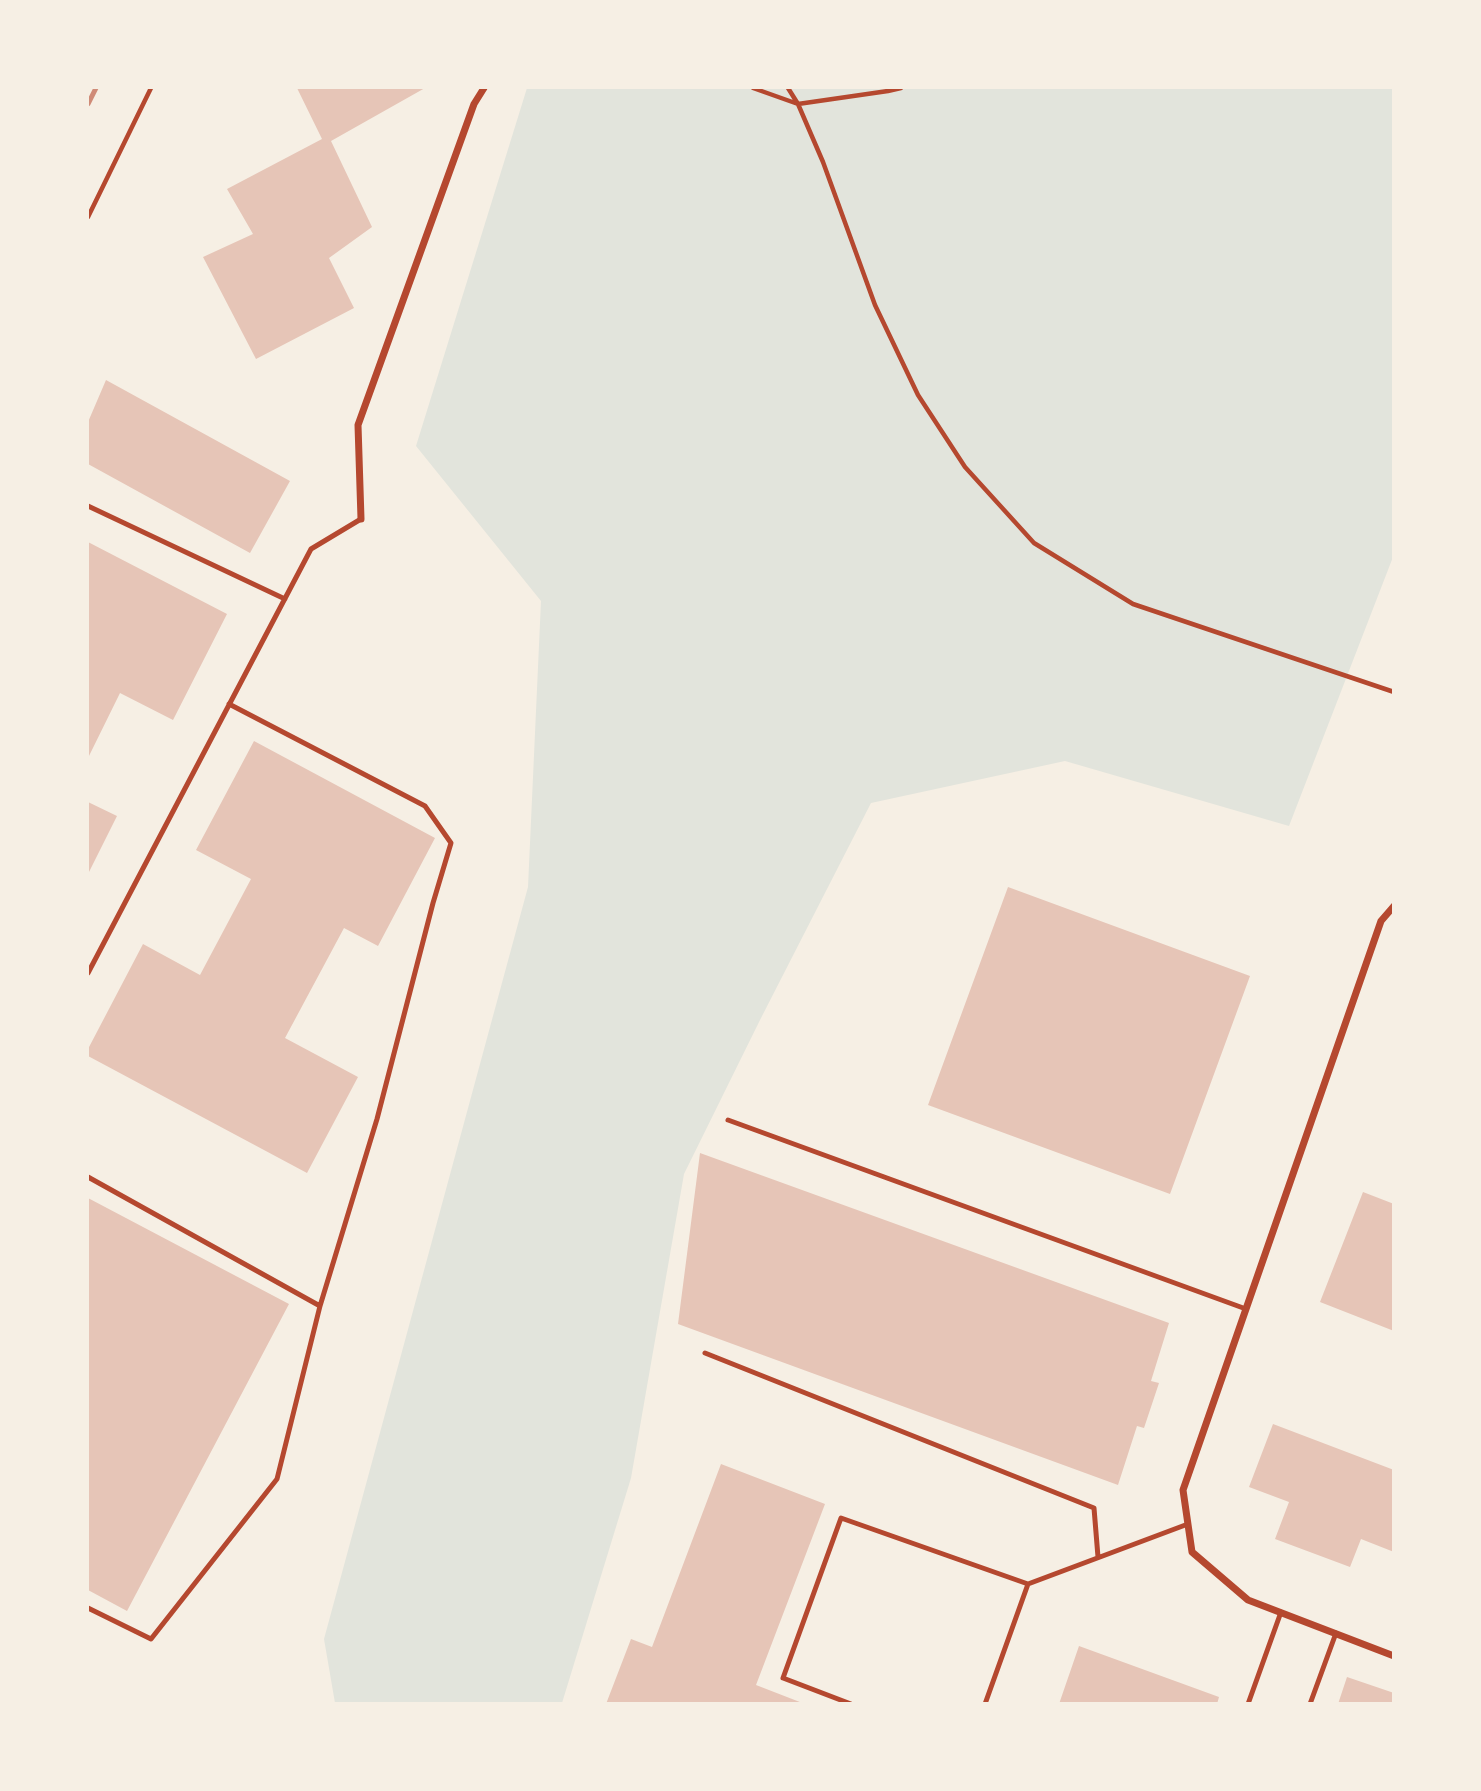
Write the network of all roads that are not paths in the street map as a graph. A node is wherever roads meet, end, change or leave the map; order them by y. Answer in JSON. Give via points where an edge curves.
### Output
{"nodes":[{"id":1,"x":484,"y":88,"type":"edge"},
{"id":2,"x":88,"y":506,"type":"edge"},
{"id":3,"x":361,"y":519,"type":"joint"},
{"id":4,"x":285,"y":599,"type":"junction"},
{"id":5,"x":229,"y":704,"type":"junction"},
{"id":6,"x":1394,"y":906,"type":"edge"},
{"id":7,"x":88,"y":973,"type":"edge"},
{"id":8,"x":729,"y":1120,"type":"dead end"},
{"id":9,"x":88,"y":1177,"type":"edge"},
{"id":10,"x":320,"y":1306,"type":"junction"},
{"id":11,"x":1246,"y":1309,"type":"junction"},
{"id":12,"x":705,"y":1353,"type":"dead end"},
{"id":13,"x":1188,"y":1524,"type":"junction"},
{"id":14,"x":1098,"y":1557,"type":"junction"},
{"id":15,"x":1028,"y":1584,"type":"junction"},
{"id":16,"x":88,"y":1608,"type":"edge"},
{"id":17,"x":1281,"y":1612,"type":"junction"},
{"id":18,"x":1336,"y":1633,"type":"junction"},
{"id":19,"x":1394,"y":1656,"type":"edge"},
{"id":20,"x":851,"y":1703,"type":"edge"},
{"id":21,"x":985,"y":1703,"type":"edge"},
{"id":22,"x":1248,"y":1703,"type":"edge"},
{"id":23,"x":1310,"y":1703,"type":"edge"}],
"edges":[{"from":1,"to":3,"type":"street","via":[[474,104],[358,425]]},
{"from":2,"to":4,"type":"lane"},
{"from":3,"to":4,"type":"lane","via":[[311,549]]},
{"from":4,"to":5,"type":"lane"},
{"from":5,"to":7,"type":"lane"},
{"from":5,"to":10,"type":"lane","via":[[425,806],[451,843],[377,1119]]},
{"from":6,"to":11,"type":"street","via":[[1381,921]]},
{"from":8,"to":11,"type":"lane"},
{"from":9,"to":10,"type":"lane"},
{"from":10,"to":16,"type":"lane","via":[[277,1479],[151,1639]]},
{"from":11,"to":13,"type":"street","via":[[1183,1490]]},
{"from":12,"to":14,"type":"lane","via":[[1094,1508]]},
{"from":13,"to":14,"type":"lane"},
{"from":13,"to":17,"type":"street","via":[[1192,1552],[1248,1600]]},
{"from":14,"to":15,"type":"lane"},
{"from":15,"to":20,"type":"lane","via":[[841,1518],[783,1678]]},
{"from":15,"to":21,"type":"lane"},
{"from":17,"to":18,"type":"street"},
{"from":17,"to":22,"type":"lane"},
{"from":18,"to":19,"type":"street"},
{"from":18,"to":23,"type":"lane"}]}
